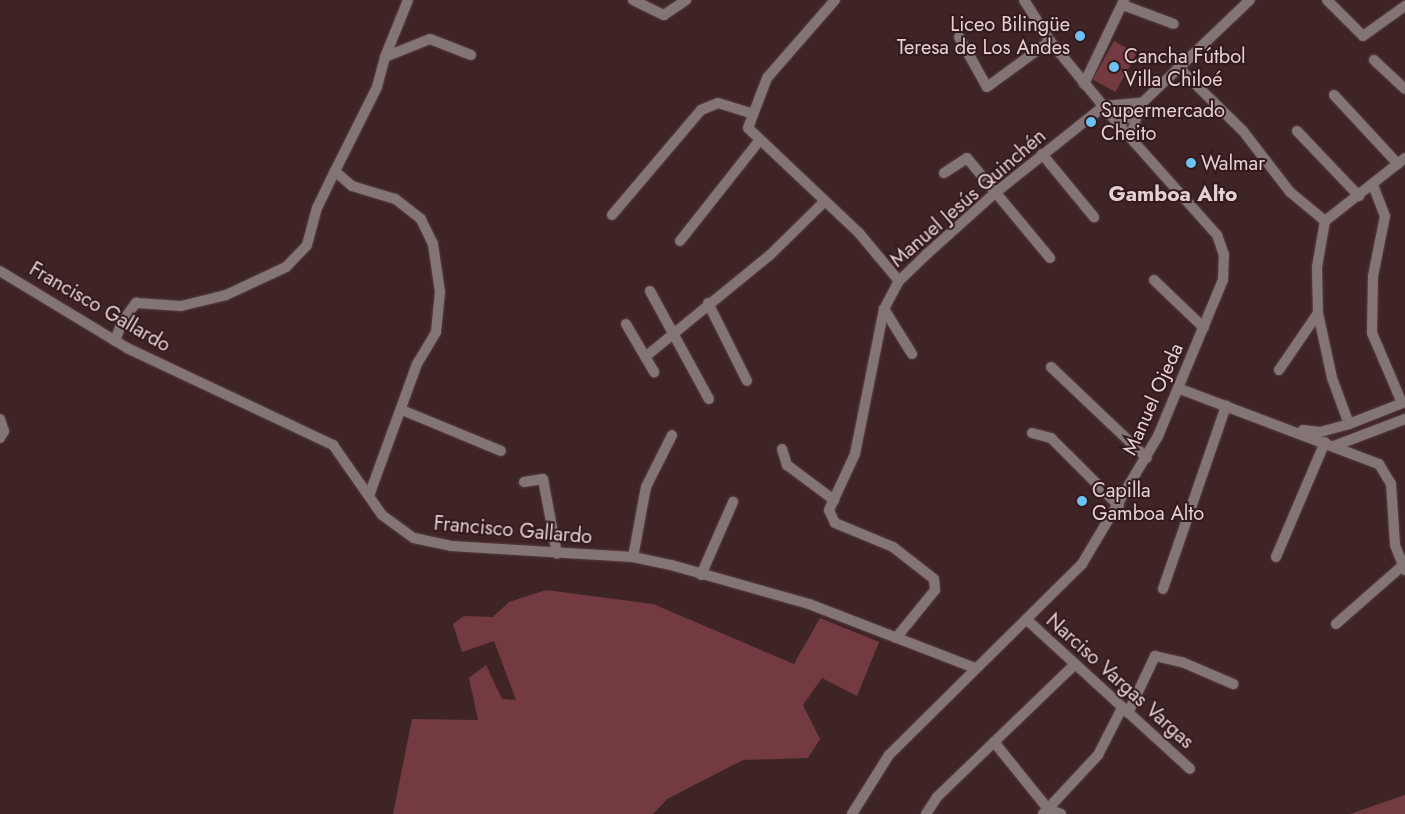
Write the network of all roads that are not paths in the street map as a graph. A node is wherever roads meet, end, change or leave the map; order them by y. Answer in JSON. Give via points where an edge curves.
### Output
{"nodes":[{"id":1,"x":408,"y":0,"type":"edge"},
{"id":2,"x":633,"y":0,"type":"edge"},
{"id":3,"x":686,"y":0,"type":"edge"},
{"id":4,"x":835,"y":0,"type":"edge"},
{"id":5,"x":1024,"y":0,"type":"edge"},
{"id":6,"x":1327,"y":0,"type":"edge"},
{"id":7,"x":1246,"y":1,"type":"edge"},
{"id":8,"x":1124,"y":2,"type":"edge"},
{"id":9,"x":1405,"y":6,"type":"edge"},
{"id":10,"x":1174,"y":24,"type":"dead end"},
{"id":11,"x":959,"y":37,"type":"dead end"},
{"id":12,"x":1050,"y":41,"type":"junction"},
{"id":13,"x":471,"y":55,"type":"dead end"},
{"id":14,"x":385,"y":57,"type":"junction"},
{"id":15,"x":1374,"y":60,"type":"dead end"},
{"id":16,"x":1178,"y":67,"type":"junction"},
{"id":17,"x":1084,"y":84,"type":"junction"},
{"id":18,"x":1405,"y":89,"type":"edge"},
{"id":19,"x":1334,"y":95,"type":"dead end"},
{"id":20,"x":1141,"y":103,"type":"junction"},
{"id":21,"x":1104,"y":106,"type":"junction"},
{"id":22,"x":750,"y":113,"type":"junction"},
{"id":23,"x":1119,"y":125,"type":"junction"},
{"id":24,"x":1297,"y":131,"type":"dead end"},
{"id":25,"x":759,"y":141,"type":"junction"},
{"id":26,"x":1138,"y":147,"type":"junction"},
{"id":27,"x":1042,"y":154,"type":"junction"},
{"id":28,"x":1402,"y":161,"type":"edge"},
{"id":29,"x":335,"y":171,"type":"junction"},
{"id":30,"x":944,"y":173,"type":"dead end"},
{"id":31,"x":1374,"y":185,"type":"junction"},
{"id":32,"x":995,"y":192,"type":"junction"},
{"id":33,"x":1359,"y":196,"type":"junction"},
{"id":34,"x":824,"y":202,"type":"junction"},
{"id":35,"x":612,"y":215,"type":"dead end"},
{"id":36,"x":1094,"y":217,"type":"dead end"},
{"id":37,"x":1325,"y":221,"type":"junction"},
{"id":38,"x":680,"y":241,"type":"dead end"},
{"id":39,"x":1050,"y":258,"type":"dead end"},
{"id":40,"x":0,"y":271,"type":"edge"},
{"id":41,"x":1154,"y":280,"type":"dead end"},
{"id":42,"x":899,"y":281,"type":"junction"},
{"id":43,"x":650,"y":291,"type":"dead end"},
{"id":44,"x":708,"y":303,"type":"junction"},
{"id":45,"x":884,"y":309,"type":"junction"},
{"id":46,"x":1318,"y":313,"type":"junction"},
{"id":47,"x":626,"y":324,"type":"dead end"},
{"id":48,"x":1204,"y":328,"type":"junction"},
{"id":49,"x":674,"y":331,"type":"junction"},
{"id":50,"x":115,"y":341,"type":"junction"},
{"id":51,"x":912,"y":354,"type":"dead end"},
{"id":52,"x":645,"y":357,"type":"junction"},
{"id":53,"x":1051,"y":367,"type":"dead end"},
{"id":54,"x":1279,"y":370,"type":"dead end"},
{"id":55,"x":654,"y":372,"type":"dead end"},
{"id":56,"x":747,"y":381,"type":"dead end"},
{"id":57,"x":1180,"y":389,"type":"junction"},
{"id":58,"x":709,"y":398,"type":"dead end"},
{"id":59,"x":1404,"y":402,"type":"edge"},
{"id":60,"x":1226,"y":406,"type":"junction"},
{"id":61,"x":402,"y":410,"type":"junction"},
{"id":62,"x":0,"y":418,"type":"edge"},
{"id":63,"x":1405,"y":419,"type":"edge"},
{"id":64,"x":1349,"y":424,"type":"junction"},
{"id":65,"x":1282,"y":427,"type":"junction"},
{"id":66,"x":1032,"y":433,"type":"dead end"},
{"id":67,"x":672,"y":435,"type":"dead end"},
{"id":68,"x":0,"y":438,"type":"edge"},
{"id":69,"x":1329,"y":444,"type":"junction"},
{"id":70,"x":782,"y":450,"type":"dead end"},
{"id":71,"x":501,"y":451,"type":"dead end"},
{"id":72,"x":1147,"y":458,"type":"junction"},
{"id":73,"x":524,"y":482,"type":"dead end"},
{"id":74,"x":370,"y":493,"type":"junction"},
{"id":75,"x":834,"y":500,"type":"junction"},
{"id":76,"x":733,"y":502,"type":"dead end"},
{"id":77,"x":1119,"y":506,"type":"junction"},
{"id":78,"x":556,"y":554,"type":"junction"},
{"id":79,"x":633,"y":557,"type":"junction"},
{"id":80,"x":1276,"y":557,"type":"dead end"},
{"id":81,"x":1404,"y":568,"type":"edge"},
{"id":82,"x":701,"y":575,"type":"junction"},
{"id":83,"x":1163,"y":589,"type":"dead end"},
{"id":84,"x":1026,"y":618,"type":"junction"},
{"id":85,"x":1336,"y":624,"type":"dead end"},
{"id":86,"x":896,"y":638,"type":"junction"},
{"id":87,"x":1075,"y":664,"type":"junction"},
{"id":88,"x":972,"y":668,"type":"junction"},
{"id":89,"x":1233,"y":684,"type":"dead end"},
{"id":90,"x":1125,"y":710,"type":"junction"},
{"id":91,"x":994,"y":742,"type":"junction"},
{"id":92,"x":1190,"y":769,"type":"dead end"},
{"id":93,"x":1046,"y":812,"type":"edge"},
{"id":94,"x":852,"y":814,"type":"edge"},
{"id":95,"x":926,"y":814,"type":"edge"},
{"id":96,"x":1061,"y":814,"type":"edge"}],
"edges":[{"from":1,"to":14,"type":"street"},
{"from":2,"to":3,"type":"street","via":[[664,14]]},
{"from":4,"to":22,"type":"street","via":[[776,65]]},
{"from":5,"to":12,"type":"street","name":"Manuel Ojeda"},
{"from":6,"to":9,"type":"street","via":[[1363,36]]},
{"from":7,"to":16,"type":"street"},
{"from":8,"to":10,"type":"street"},
{"from":8,"to":17,"type":"street"},
{"from":11,"to":12,"type":"street","via":[[987,86]]},
{"from":12,"to":17,"type":"street","name":"Manuel Ojeda"},
{"from":13,"to":14,"type":"street","via":[[430,40]]},
{"from":14,"to":29,"type":"street","via":[[374,94]]},
{"from":15,"to":18,"type":"street"},
{"from":16,"to":20,"type":"street"},
{"from":16,"to":37,"type":"street","via":[[1243,130],[1290,192]]},
{"from":17,"to":21,"type":"street","name":"Manuel Ojeda"},
{"from":19,"to":28,"type":"street"},
{"from":20,"to":21,"type":"street"},
{"from":20,"to":23,"type":"street"},
{"from":20,"to":26,"type":"street","via":[[1133,129]]},
{"from":21,"to":23,"type":"street","name":"Manuel Ojeda"},
{"from":21,"to":27,"type":"street","name":"Manuel Jesús Quinchén"},
{"from":22,"to":25,"type":"street","via":[[748,128]]},
{"from":22,"to":35,"type":"street","via":[[718,102],[701,110]]},
{"from":23,"to":26,"type":"street","name":"Manuel Ojeda"},
{"from":24,"to":33,"type":"street"},
{"from":25,"to":34,"type":"street"},
{"from":25,"to":38,"type":"street"},
{"from":26,"to":48,"type":"street","name":"Manuel Ojeda","via":[[1220,243],[1223,280]]},
{"from":27,"to":32,"type":"street","name":"Manuel Jesús Quinchén"},
{"from":27,"to":36,"type":"street"},
{"from":28,"to":31,"type":"street"},
{"from":29,"to":50,"type":"street","via":[[317,208],[307,245],[286,267],[226,295],[181,306],[136,303]]},
{"from":29,"to":61,"type":"street","via":[[352,186],[407,206],[421,219],[433,244],[440,292],[436,332],[417,364]]},
{"from":30,"to":32,"type":"street","via":[[968,158]]},
{"from":31,"to":33,"type":"street"},
{"from":31,"to":59,"type":"street","via":[[1385,216],[1373,276],[1372,333]]},
{"from":32,"to":39,"type":"street"},
{"from":32,"to":42,"type":"street","name":"Manuel Jesús Quinchén"},
{"from":33,"to":37,"type":"street"},
{"from":34,"to":42,"type":"street","via":[[859,233]]},
{"from":34,"to":44,"type":"street","via":[[770,255]]},
{"from":37,"to":46,"type":"street","via":[[1317,267]]},
{"from":40,"to":50,"type":"street","name":"Francisco Gallardo"},
{"from":41,"to":48,"type":"street"},
{"from":42,"to":45,"type":"street","name":"Manuel Jesús Quinchén"},
{"from":43,"to":49,"type":"street"},
{"from":44,"to":49,"type":"street"},
{"from":44,"to":56,"type":"street"},
{"from":45,"to":51,"type":"street"},
{"from":45,"to":75,"type":"street","name":"Manuel Jesús Quinchén","via":[[855,454]]},
{"from":46,"to":54,"type":"street"},
{"from":46,"to":64,"type":"street","via":[[1332,378]]},
{"from":47,"to":52,"type":"street"},
{"from":48,"to":57,"type":"street","name":"Manuel Ojeda"},
{"from":49,"to":52,"type":"street"},
{"from":49,"to":58,"type":"street"},
{"from":50,"to":74,"type":"street","name":"Francisco Gallardo","via":[[333,446]]},
{"from":52,"to":55,"type":"street"},
{"from":53,"to":72,"type":"street"},
{"from":57,"to":60,"type":"street"},
{"from":57,"to":72,"type":"street","name":"Manuel Ojeda"},
{"from":59,"to":64,"type":"street"},
{"from":60,"to":65,"type":"street"},
{"from":60,"to":83,"type":"street"},
{"from":61,"to":71,"type":"street"},
{"from":61,"to":74,"type":"street"},
{"from":62,"to":68,"type":"street","via":[[4,431]]},
{"from":63,"to":69,"type":"street"},
{"from":64,"to":65,"type":"street","via":[[1320,432]]},
{"from":65,"to":69,"type":"street"},
{"from":66,"to":77,"type":"street","via":[[1051,438]]},
{"from":67,"to":79,"type":"street","via":[[646,487]]},
{"from":69,"to":80,"type":"street"},
{"from":69,"to":81,"type":"street","via":[[1384,469],[1391,484],[1394,526]]},
{"from":70,"to":75,"type":"street","via":[[787,465]]},
{"from":72,"to":77,"type":"street","name":"Manuel Ojeda"},
{"from":73,"to":78,"type":"street","via":[[543,480]]},
{"from":74,"to":78,"type":"street","name":"Francisco Gallardo","via":[[382,515],[414,538]]},
{"from":75,"to":86,"type":"street","name":"Manuel Jesús Quinchén","via":[[828,510],[835,523],[893,547],[934,579],[935,590]]},
{"from":76,"to":82,"type":"street"},
{"from":77,"to":84,"type":"street","name":"Manuel Ojeda","via":[[1082,564]]},
{"from":78,"to":79,"type":"street","name":"Francisco Gallardo"},
{"from":79,"to":82,"type":"street","name":"Francisco Gallardo"},
{"from":81,"to":85,"type":"street"},
{"from":82,"to":86,"type":"street","name":"Francisco Gallardo","via":[[809,604]]},
{"from":84,"to":87,"type":"street","name":"Narciso Vargas Vargas"},
{"from":84,"to":88,"type":"street","name":"Manuel Ojeda"},
{"from":86,"to":88,"type":"street","name":"Francisco Gallardo"},
{"from":87,"to":90,"type":"street","name":"Narciso Vargas Vargas"},
{"from":87,"to":91,"type":"street"},
{"from":88,"to":94,"type":"street","name":"Manuel Ojeda","via":[[889,755]]},
{"from":89,"to":90,"type":"street","via":[[1182,662],[1155,656]]},
{"from":90,"to":92,"type":"street","name":"Narciso Vargas Vargas"},
{"from":90,"to":93,"type":"street","via":[[1098,755]]},
{"from":91,"to":93,"type":"street"},
{"from":91,"to":95,"type":"street"},
{"from":93,"to":96,"type":"street"}]}
